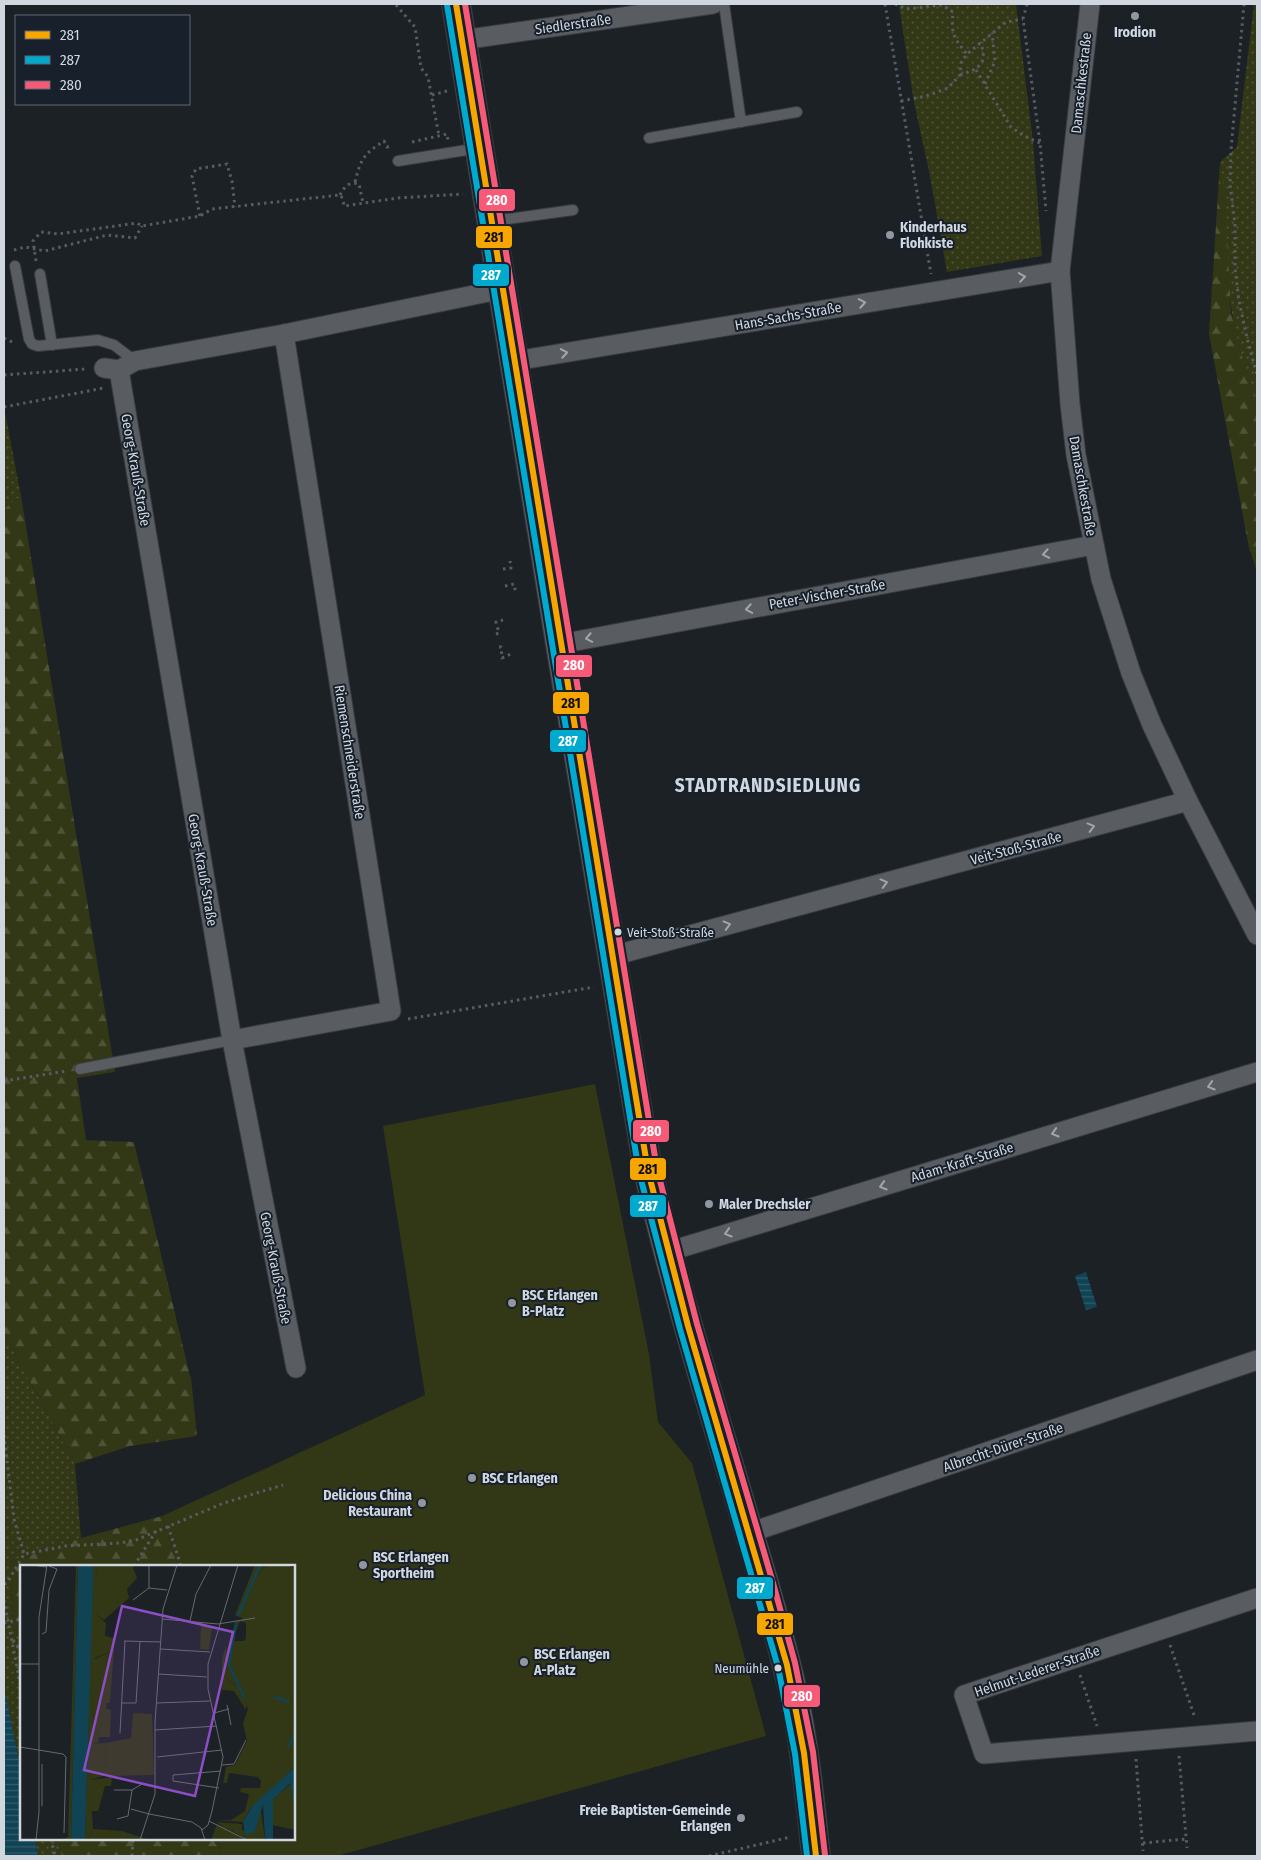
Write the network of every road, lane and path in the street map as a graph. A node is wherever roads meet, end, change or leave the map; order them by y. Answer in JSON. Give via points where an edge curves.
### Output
{"nodes":[{"id":1,"x":456,"y":4,"type":"edge"},
{"id":2,"x":713,"y":4,"type":"edge"},
{"id":3,"x":724,"y":4,"type":"edge"},
{"id":4,"x":885,"y":4,"type":"edge"},
{"id":5,"x":895,"y":4,"type":"edge"},
{"id":6,"x":1028,"y":4,"type":"edge"},
{"id":7,"x":1090,"y":4,"type":"edge"},
{"id":8,"x":1244,"y":4,"type":"edge"},
{"id":9,"x":396,"y":5,"type":"edge"},
{"id":10,"x":1023,"y":19,"type":"junction"},
{"id":11,"x":992,"y":33,"type":"junction"},
{"id":12,"x":462,"y":40,"type":"junction"},
{"id":13,"x":980,"y":42,"type":"junction"},
{"id":14,"x":966,"y":54,"type":"junction"},
{"id":15,"x":976,"y":70,"type":"junction"},
{"id":16,"x":960,"y":75,"type":"junction"},
{"id":17,"x":984,"y":85,"type":"junction"},
{"id":18,"x":448,"y":91,"type":"dead end"},
{"id":19,"x":432,"y":95,"type":"junction"},
{"id":20,"x":901,"y":101,"type":"junction"},
{"id":21,"x":797,"y":112,"type":"dead end"},
{"id":22,"x":741,"y":122,"type":"junction"},
{"id":23,"x":439,"y":136,"type":"dead end"},
{"id":24,"x":649,"y":138,"type":"dead end"},
{"id":25,"x":1040,"y":143,"type":"junction"},
{"id":26,"x":480,"y":148,"type":"junction"},
{"id":27,"x":398,"y":161,"type":"dead end"},
{"id":28,"x":466,"y":194,"type":"dead end"},
{"id":29,"x":340,"y":195,"type":"junction"},
{"id":30,"x":363,"y":204,"type":"junction"},
{"id":31,"x":235,"y":207,"type":"junction"},
{"id":32,"x":573,"y":210,"type":"dead end"},
{"id":33,"x":200,"y":216,"type":"junction"},
{"id":34,"x":492,"y":221,"type":"junction"},
{"id":35,"x":142,"y":226,"type":"junction"},
{"id":36,"x":1065,"y":228,"type":"junction"},
{"id":37,"x":34,"y":249,"type":"junction"},
{"id":38,"x":11,"y":251,"type":"dead end"},
{"id":39,"x":15,"y":266,"type":"joint"},
{"id":40,"x":1060,"y":271,"type":"junction"},
{"id":41,"x":40,"y":274,"type":"dead end"},
{"id":42,"x":503,"y":289,"type":"junction"},
{"id":43,"x":934,"y":291,"type":"junction"},
{"id":44,"x":284,"y":334,"type":"junction"},
{"id":45,"x":52,"y":345,"type":"junction"},
{"id":46,"x":515,"y":361,"type":"junction"},
{"id":47,"x":120,"y":367,"type":"junction"},
{"id":48,"x":4,"y":375,"type":"edge"},
{"id":49,"x":1257,"y":375,"type":"edge"},
{"id":50,"x":4,"y":408,"type":"edge"},
{"id":51,"x":1094,"y":545,"type":"junction"},
{"id":52,"x":510,"y":561,"type":"dead end"},
{"id":53,"x":503,"y":569,"type":"dead end"},
{"id":54,"x":505,"y":586,"type":"dead end"},
{"id":55,"x":516,"y":594,"type":"dead end"},
{"id":56,"x":503,"y":620,"type":"dead end"},
{"id":57,"x":496,"y":634,"type":"dead end"},
{"id":58,"x":560,"y":644,"type":"junction"},
{"id":59,"x":499,"y":647,"type":"dead end"},
{"id":60,"x":513,"y":653,"type":"dead end"},
{"id":61,"x":1188,"y":801,"type":"junction"},
{"id":62,"x":1255,"y":927,"type":"edge"},
{"id":63,"x":612,"y":956,"type":"junction"},
{"id":64,"x":594,"y":987,"type":"dead end"},
{"id":65,"x":416,"y":1017,"type":"dead end"},
{"id":66,"x":232,"y":1040,"type":"junction"},
{"id":67,"x":80,"y":1068,"type":"joint"},
{"id":68,"x":1257,"y":1072,"type":"edge"},
{"id":69,"x":4,"y":1082,"type":"edge"},
{"id":70,"x":667,"y":1252,"type":"junction"},
{"id":71,"x":1257,"y":1360,"type":"edge"},
{"id":72,"x":296,"y":1368,"type":"dead end"},
{"id":73,"x":4,"y":1435,"type":"edge"},
{"id":74,"x":283,"y":1485,"type":"dead end"},
{"id":75,"x":168,"y":1526,"type":"junction"},
{"id":76,"x":156,"y":1532,"type":"junction"},
{"id":77,"x":750,"y":1533,"type":"junction"},
{"id":78,"x":24,"y":1554,"type":"junction"},
{"id":79,"x":135,"y":1565,"type":"edge"},
{"id":80,"x":181,"y":1565,"type":"edge"},
{"id":81,"x":4,"y":1584,"type":"edge"},
{"id":82,"x":1257,"y":1598,"type":"edge"},
{"id":83,"x":4,"y":1600,"type":"edge"},
{"id":84,"x":20,"y":1619,"type":"edge"},
{"id":85,"x":4,"y":1623,"type":"edge"},
{"id":86,"x":1164,"y":1628,"type":"junction"},
{"id":87,"x":11,"y":1637,"type":"junction"},
{"id":88,"x":20,"y":1650,"type":"edge"},
{"id":89,"x":1074,"y":1658,"type":"junction"},
{"id":90,"x":20,"y":1683,"type":"edge"},
{"id":91,"x":1257,"y":1731,"type":"edge"},
{"id":92,"x":1201,"y":1736,"type":"junction"},
{"id":93,"x":1177,"y":1738,"type":"junction"},
{"id":94,"x":1135,"y":1741,"type":"junction"},
{"id":95,"x":1103,"y":1744,"type":"junction"},
{"id":96,"x":1186,"y":1839,"type":"junction"},
{"id":97,"x":51,"y":1840,"type":"edge"},
{"id":98,"x":133,"y":1840,"type":"edge"},
{"id":99,"x":1143,"y":1843,"type":"junction"},
{"id":100,"x":815,"y":1844,"type":"edge"},
{"id":101,"x":1187,"y":1848,"type":"dead end"},
{"id":102,"x":1143,"y":1851,"type":"dead end"},
{"id":103,"x":55,"y":1856,"type":"edge"},
{"id":104,"x":132,"y":1856,"type":"edge"},
{"id":105,"x":709,"y":1856,"type":"edge"}],
"edges":[{"from":1,"to":12,"type":"street"},
{"from":2,"to":12,"type":"street","name":"Siedlerstraße"},
{"from":3,"to":22,"type":"lane"},
{"from":4,"to":20,"type":"path"},
{"from":5,"to":14,"type":"path","via":[[906,9],[942,5],[953,12],[951,27],[955,40]]},
{"from":6,"to":10,"type":"path"},
{"from":7,"to":36,"type":"street","name":"Damaschkestraße"},
{"from":8,"to":49,"type":"path","via":[[1230,185],[1238,293]]},
{"from":9,"to":19,"type":"path","via":[[415,27],[421,68],[428,77]]},
{"from":10,"to":11,"type":"path","via":[[1006,22]]},
{"from":10,"to":25,"type":"path"},
{"from":11,"to":13,"type":"path"},
{"from":11,"to":17,"type":"path","via":[[995,61]]},
{"from":12,"to":26,"type":"street"},
{"from":13,"to":14,"type":"path"},
{"from":13,"to":15,"type":"path","via":[[984,51],[983,61]]},
{"from":14,"to":16,"type":"path"},
{"from":15,"to":16,"type":"path"},
{"from":15,"to":17,"type":"path"},
{"from":16,"to":20,"type":"path","via":[[948,88]]},
{"from":17,"to":25,"type":"path","via":[[1011,127]]},
{"from":18,"to":19,"type":"path"},
{"from":19,"to":23,"type":"path"},
{"from":20,"to":43,"type":"path"},
{"from":21,"to":22,"type":"lane"},
{"from":22,"to":24,"type":"lane"},
{"from":25,"to":36,"type":"path","via":[[1046,217]]},
{"from":26,"to":27,"type":"lane"},
{"from":26,"to":34,"type":"street"},
{"from":28,"to":30,"type":"path","via":[[398,198]]},
{"from":29,"to":30,"type":"path","via":[[344,206]]},
{"from":29,"to":30,"type":"path","via":[[349,183],[359,184]]},
{"from":29,"to":31,"type":"path"},
{"from":31,"to":33,"type":"path","via":[[212,209]]},
{"from":31,"to":33,"type":"path","via":[[227,164],[196,169],[192,176]]},
{"from":32,"to":34,"type":"lane"},
{"from":33,"to":35,"type":"path"},
{"from":34,"to":42,"type":"street"},
{"from":35,"to":37,"type":"path","via":[[135,238],[107,236],[46,251]]},
{"from":35,"to":37,"type":"path","via":[[137,223],[58,234],[41,232],[33,241]]},
{"from":36,"to":40,"type":"street","name":"Damaschkestraße"},
{"from":37,"to":38,"type":"path","via":[[25,247]]},
{"from":37,"to":39,"type":"path","via":[[36,261]]},
{"from":39,"to":45,"type":"lane","via":[[29,339],[38,346]]},
{"from":43,"to":40,"type":"street","name":"Hans-Sachs-Straße","one_way":true},
{"from":40,"to":51,"type":"street","name":"Damaschkestraße","via":[[1076,456]]},
{"from":41,"to":45,"type":"lane"},
{"from":42,"to":44,"type":"street"},
{"from":42,"to":46,"type":"street"},
{"from":46,"to":43,"type":"street","name":"Hans-Sachs-Straße","one_way":true},
{"from":44,"to":47,"type":"street"},
{"from":44,"to":66,"type":"street","name":"Riemenschneiderstraße","via":[[391,1010]]},
{"from":45,"to":47,"type":"lane","via":[[104,341],[114,345]]},
{"from":46,"to":58,"type":"street"},
{"from":47,"to":48,"type":"path"},
{"from":47,"to":50,"type":"path","via":[[107,387]]},
{"from":47,"to":66,"type":"street","name":"Georg-Krauß-Straße"},
{"from":51,"to":58,"type":"street","name":"Peter-Vischer-Straße","one_way":true},
{"from":51,"to":61,"type":"street","name":"Damaschkestraße","via":[[1112,616],[1131,672]]},
{"from":52,"to":53,"type":"path","via":[[511,568]]},
{"from":54,"to":55,"type":"path","via":[[514,584]]},
{"from":56,"to":57,"type":"path","via":[[496,622],[499,633]]},
{"from":58,"to":63,"type":"street"},
{"from":59,"to":60,"type":"path","via":[[502,658]]},
{"from":61,"to":62,"type":"street","name":"Damaschkestraße"},
{"from":63,"to":61,"type":"street","name":"Veit-Stoß-Straße","one_way":true},
{"from":63,"to":70,"type":"street","via":[[648,1171]]},
{"from":64,"to":65,"type":"path"},
{"from":66,"to":67,"type":"lane"},
{"from":66,"to":72,"type":"street","name":"Georg-Krauß-Straße"},
{"from":67,"to":69,"type":"path"},
{"from":68,"to":70,"type":"street","name":"Adam-Kraft-Straße","one_way":true},
{"from":70,"to":77,"type":"street"},
{"from":71,"to":77,"type":"street","name":"Albrecht-Dürer-Straße"},
{"from":73,"to":78,"type":"path","via":[[14,1519]]},
{"from":74,"to":75,"type":"path","via":[[224,1503]]},
{"from":75,"to":76,"type":"path"},
{"from":75,"to":80,"type":"path"},
{"from":76,"to":78,"type":"path","via":[[120,1543],[66,1546]]},
{"from":76,"to":79,"type":"path"},
{"from":77,"to":100,"type":"street","via":[[794,1694]]},
{"from":78,"to":81,"type":"path"},
{"from":82,"to":86,"type":"street","name":"Helmut-Lederer-Straße"},
{"from":83,"to":87,"type":"path"},
{"from":84,"to":85,"type":"path","bridge":true},
{"from":86,"to":89,"type":"street","name":"Helmut-Lederer-Straße"},
{"from":86,"to":92,"type":"path"},
{"from":87,"to":88,"type":"path"},
{"from":87,"to":90,"type":"path"},
{"from":89,"to":95,"type":"path"},
{"from":89,"to":95,"type":"street","name":"Helmut-Lederer-Straße","via":[[964,1695],[981,1746],[984,1754]]},
{"from":91,"to":92,"type":"street","name":"Helmut-Lederer-Straße"},
{"from":92,"to":93,"type":"street","name":"Helmut-Lederer-Straße"},
{"from":93,"to":94,"type":"street","name":"Helmut-Lederer-Straße"},
{"from":93,"to":96,"type":"path"},
{"from":94,"to":95,"type":"street","name":"Helmut-Lederer-Straße"},
{"from":94,"to":99,"type":"path"},
{"from":96,"to":99,"type":"path"},
{"from":96,"to":101,"type":"path"},
{"from":97,"to":103,"type":"path"},
{"from":98,"to":104,"type":"path"},
{"from":99,"to":102,"type":"path"},
{"from":100,"to":105,"type":"path"}]}
